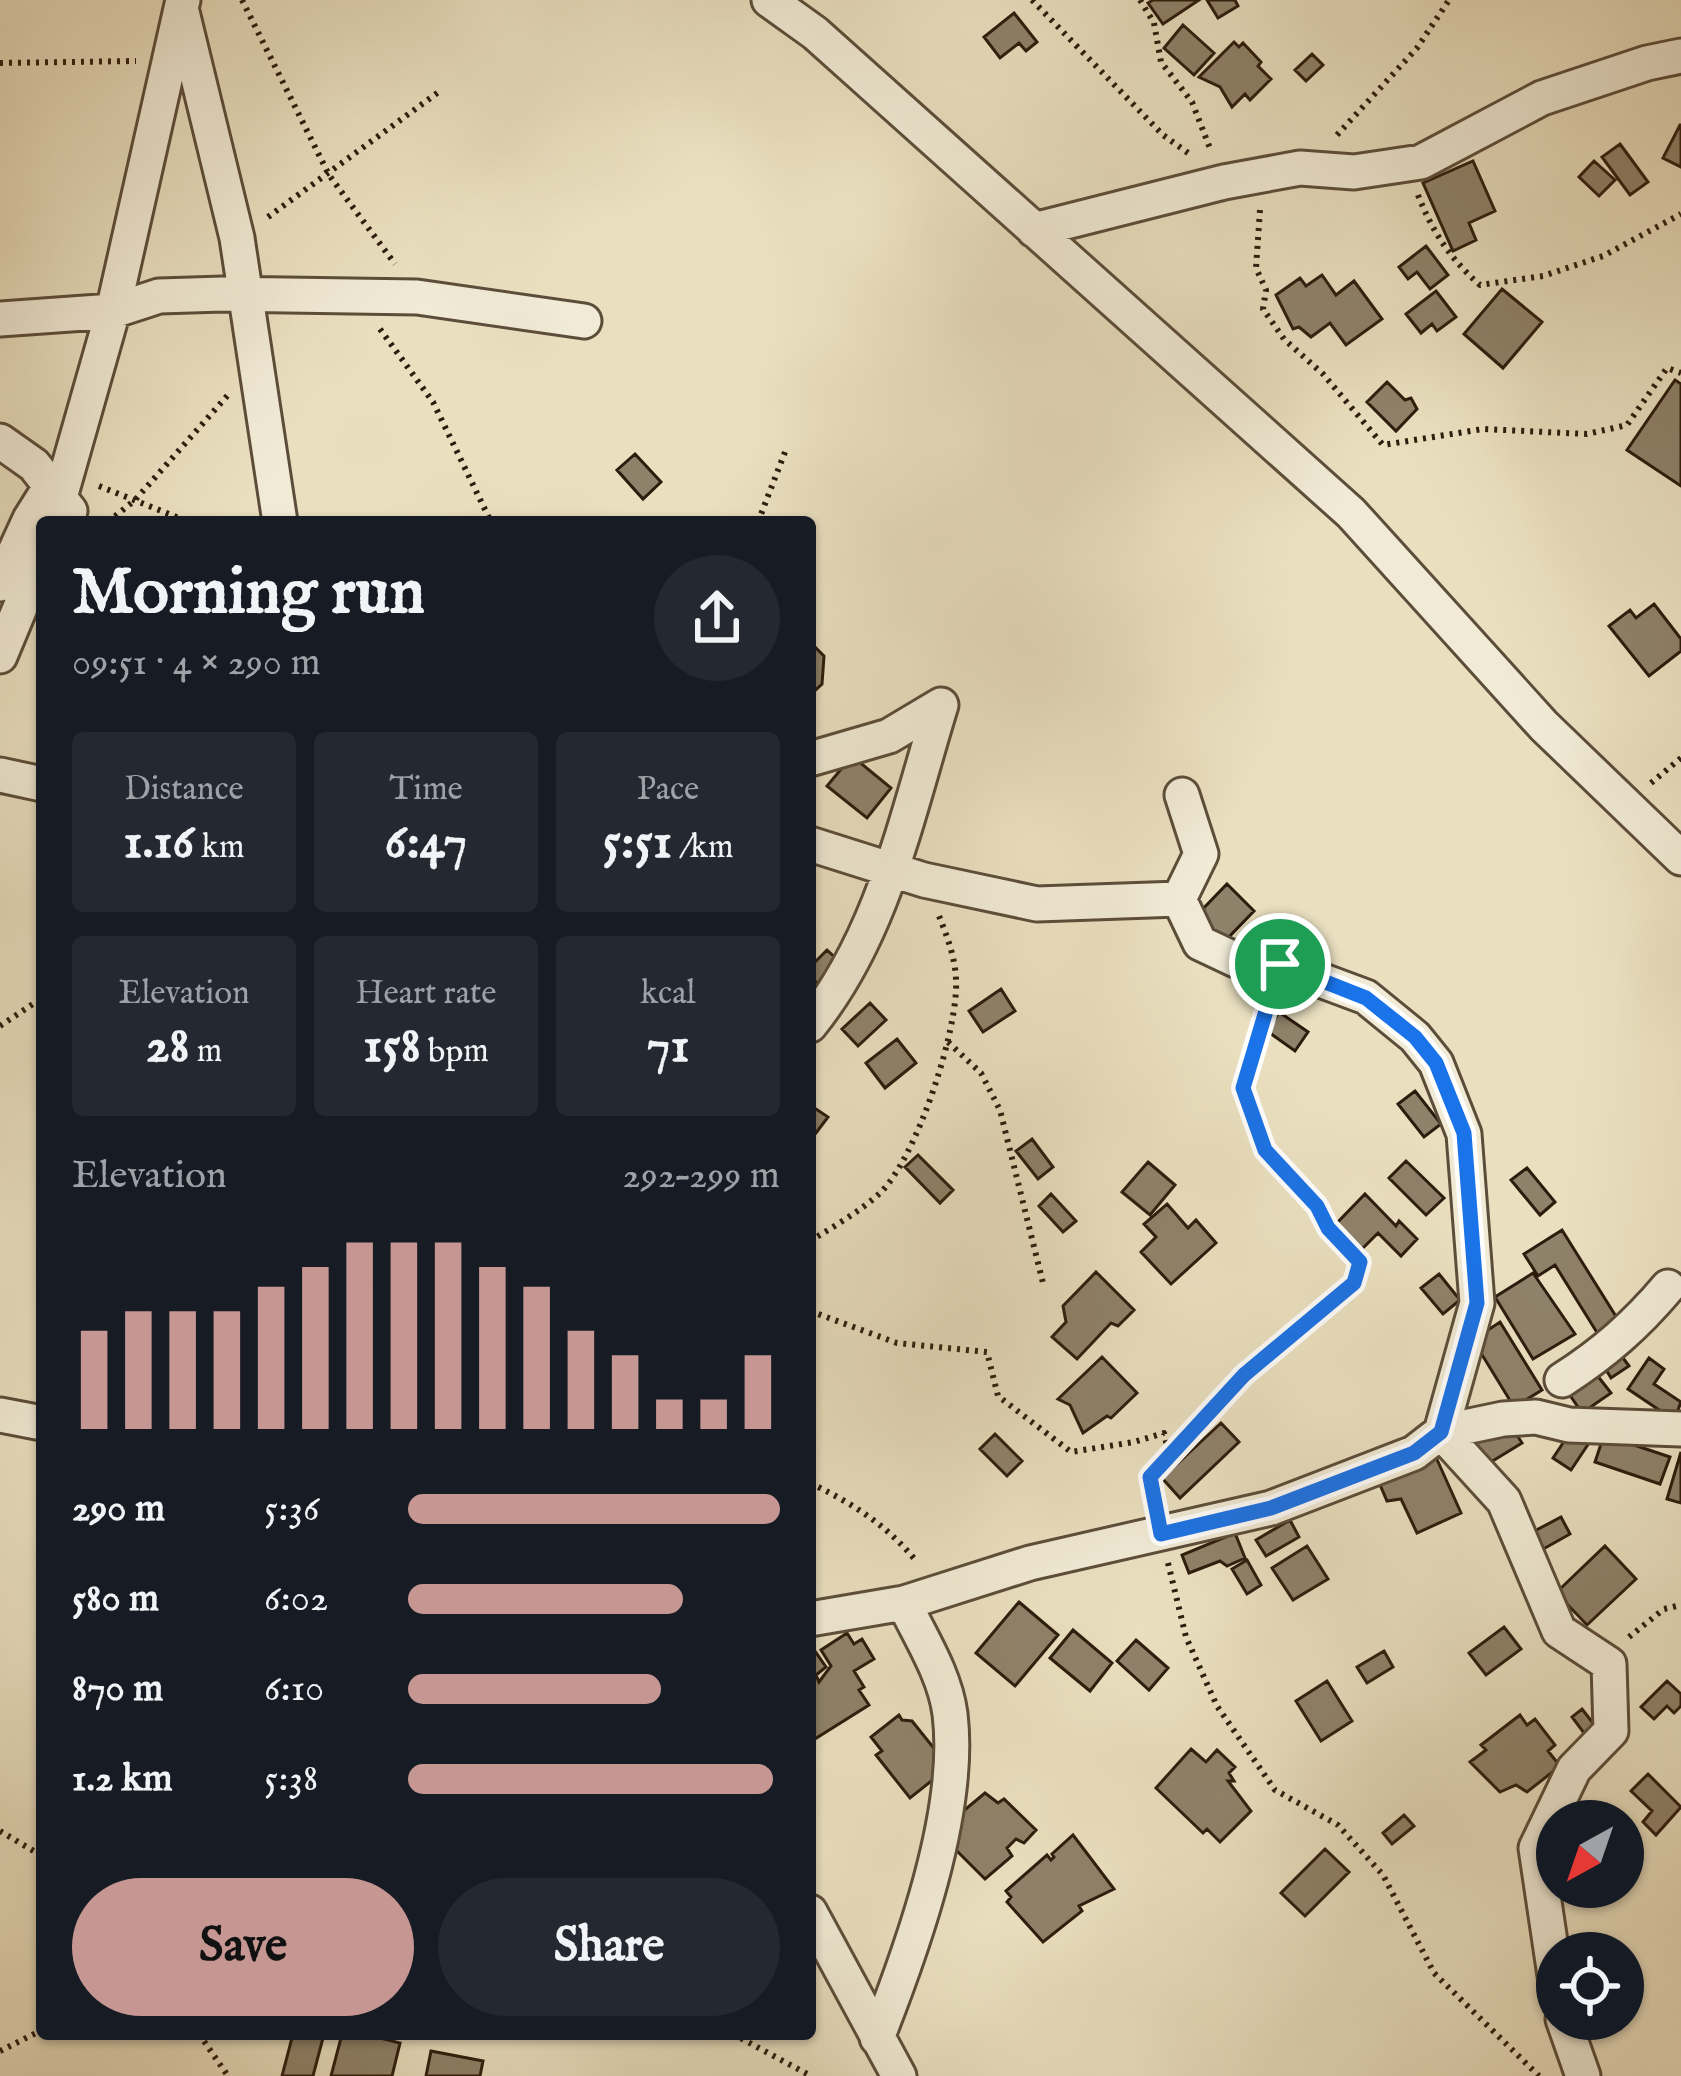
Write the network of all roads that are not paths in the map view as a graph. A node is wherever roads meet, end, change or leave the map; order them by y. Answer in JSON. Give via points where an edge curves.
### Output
{"nodes":[{"id":1,"x":769,"y":0,"type":"edge"},
{"id":2,"x":182,"y":4,"type":"edge"},
{"id":3,"x":1681,"y":56,"type":"edge"},
{"id":4,"x":1034,"y":230,"type":"junction"},
{"id":5,"x":246,"y":295,"type":"junction"},
{"id":6,"x":112,"y":311,"type":"junction"},
{"id":7,"x":0,"y":319,"type":"edge"},
{"id":8,"x":584,"y":321,"type":"dead end"},
{"id":9,"x":0,"y":441,"type":"edge"},
{"id":10,"x":61,"y":506,"type":"edge"},
{"id":11,"x":36,"y":516,"type":"edge"},
{"id":12,"x":279,"y":516,"type":"edge"},
{"id":13,"x":36,"y":569,"type":"edge"},
{"id":14,"x":0,"y":584,"type":"edge"},
{"id":15,"x":0,"y":656,"type":"edge"},
{"id":16,"x":816,"y":757,"type":"edge"},
{"id":17,"x":0,"y":775,"type":"edge"},
{"id":18,"x":36,"y":783,"type":"edge"},
{"id":19,"x":1182,"y":795,"type":"dead end"},
{"id":20,"x":816,"y":846,"type":"edge"},
{"id":21,"x":1681,"y":858,"type":"edge"},
{"id":22,"x":890,"y":869,"type":"junction"},
{"id":23,"x":1179,"y":899,"type":"junction"},
{"id":24,"x":816,"y":1017,"type":"edge"},
{"id":25,"x":1668,"y":1287,"type":"dead end"},
{"id":26,"x":1562,"y":1380,"type":"dead end"},
{"id":27,"x":1681,"y":1429,"type":"edge"},
{"id":28,"x":1441,"y":1432,"type":"junction"},
{"id":29,"x":904,"y":1603,"type":"junction"},
{"id":30,"x":816,"y":1618,"type":"edge"},
{"id":31,"x":816,"y":1923,"type":"edge"},
{"id":32,"x":1549,"y":1932,"type":"edge"},
{"id":33,"x":877,"y":2038,"type":"junction"},
{"id":34,"x":1570,"y":2040,"type":"edge"},
{"id":35,"x":899,"y":2076,"type":"edge"},
{"id":36,"x":1582,"y":2076,"type":"edge"}],
"edges":[{"from":1,"to":4,"type":"street"},
{"from":2,"to":5,"type":"street"},
{"from":2,"to":6,"type":"street"},
{"from":3,"to":4,"type":"street","via":[[1542,98],[1420,162],[1221,176]]},
{"from":4,"to":21,"type":"street","via":[[1351,513],[1544,726]]},
{"from":5,"to":6,"type":"street","via":[[159,296]]},
{"from":5,"to":8,"type":"street","via":[[417,297]]},
{"from":5,"to":12,"type":"street"},
{"from":6,"to":7,"type":"street"},
{"from":6,"to":10,"type":"street"},
{"from":9,"to":10,"type":"street"},
{"from":11,"to":14,"type":"street"},
{"from":13,"to":15,"type":"street"},
{"from":16,"to":22,"type":"street","via":[[889,736],[941,705]]},
{"from":17,"to":18,"type":"street"},
{"from":19,"to":23,"type":"street","via":[[1201,854]]},
{"from":20,"to":22,"type":"street"},
{"from":22,"to":23,"type":"street","via":[[1037,904]]},
{"from":22,"to":24,"type":"street","via":[[856,962]]},
{"from":23,"to":28,"type":"street","via":[[1200,944],[1366,998],[1436,1063],[1464,1133],[1477,1303]]},
{"from":25,"to":26,"type":"street","via":[[1618,1340]]},
{"from":27,"to":28,"type":"street","via":[[1535,1417]]},
{"from":28,"to":29,"type":"street","via":[[1414,1453],[1271,1508],[1030,1563]]},
{"from":28,"to":32,"type":"street","via":[[1504,1501],[1559,1631],[1609,1664],[1611,1731],[1574,1769],[1536,1848]]},
{"from":29,"to":30,"type":"street"},
{"from":29,"to":33,"type":"street","via":[[950,1712],[951,1756],[918,1933]]},
{"from":31,"to":33,"type":"street"},
{"from":33,"to":35,"type":"street"},
{"from":34,"to":36,"type":"street"}]}
